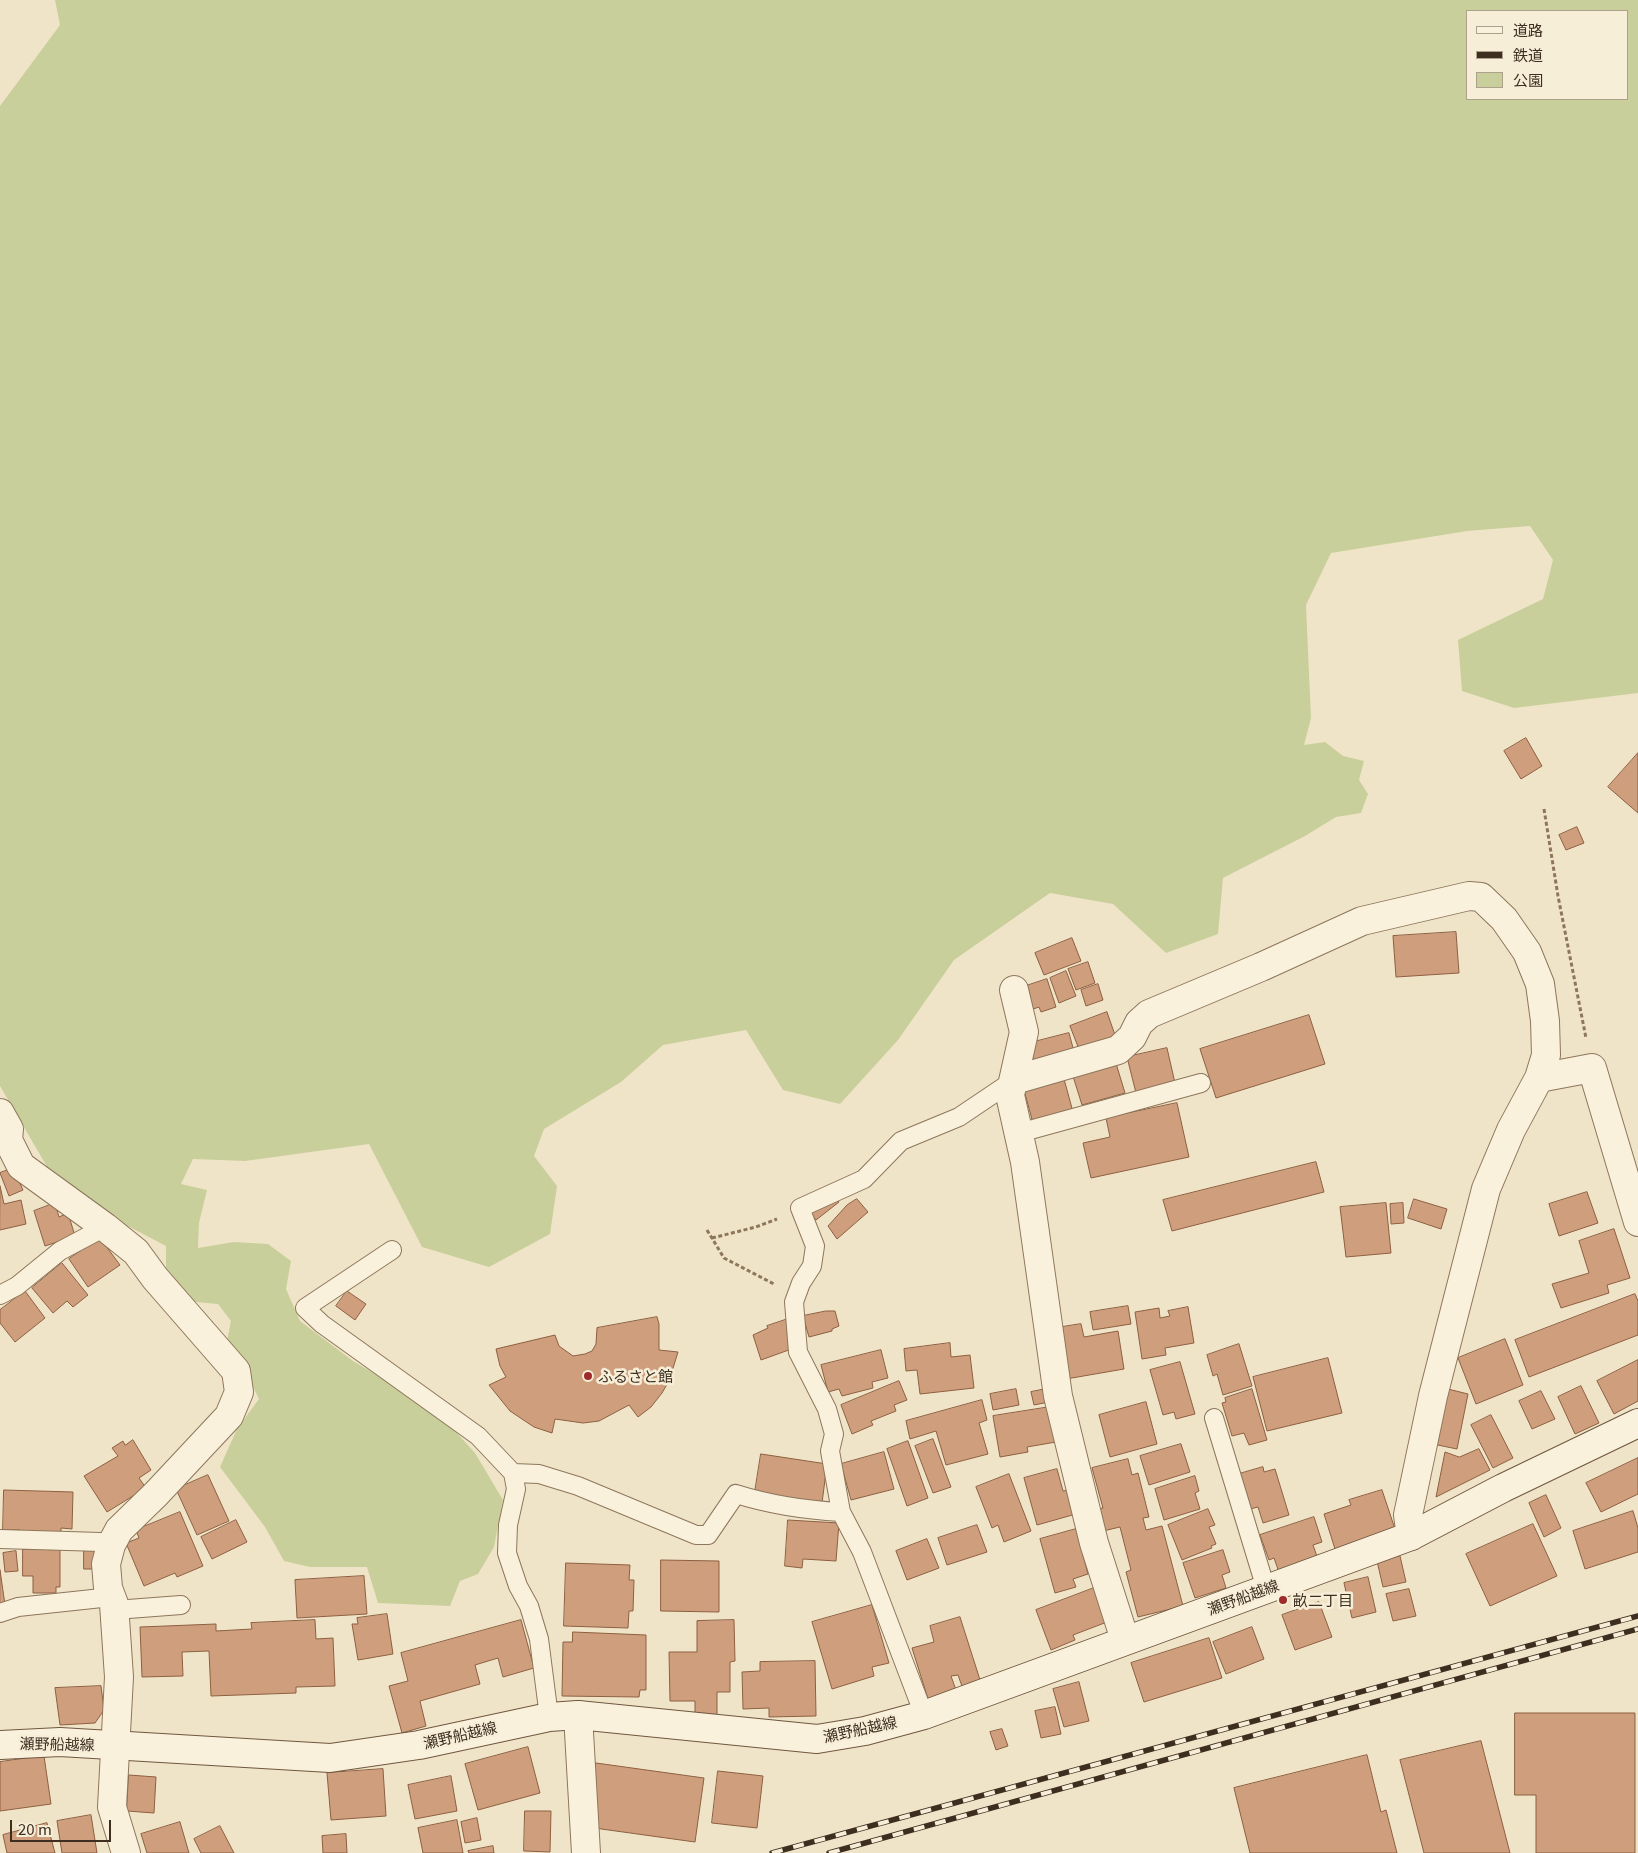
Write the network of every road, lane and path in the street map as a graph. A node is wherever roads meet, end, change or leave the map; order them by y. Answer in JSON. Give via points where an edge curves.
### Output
{"nodes":[{"id":1,"x":1544,"y":809,"type":"dead end"},
{"id":2,"x":1014,"y":990,"type":"dead end"},
{"id":3,"x":1592,"y":1068,"type":"junction"},
{"id":4,"x":1539,"y":1078,"type":"junction"},
{"id":5,"x":1014,"y":1080,"type":"junction"},
{"id":6,"x":1201,"y":1083,"type":"dead end"},
{"id":7,"x":0,"y":1113,"type":"edge"},
{"id":8,"x":1019,"y":1133,"type":"junction"},
{"id":9,"x":800,"y":1208,"type":"junction"},
{"id":10,"x":1638,"y":1222,"type":"edge"},
{"id":11,"x":105,"y":1227,"type":"junction"},
{"id":12,"x":707,"y":1230,"type":"dead end"},
{"id":13,"x":712,"y":1238,"type":"junction"},
{"id":14,"x":392,"y":1250,"type":"dead end"},
{"id":15,"x":0,"y":1295,"type":"edge"},
{"id":16,"x":796,"y":1296,"type":"junction"},
{"id":17,"x":1214,"y":1418,"type":"dead end"},
{"id":18,"x":1638,"y":1424,"type":"edge"},
{"id":19,"x":513,"y":1473,"type":"junction"},
{"id":20,"x":841,"y":1512,"type":"junction"},
{"id":21,"x":1411,"y":1536,"type":"junction"},
{"id":22,"x":0,"y":1540,"type":"edge"},
{"id":23,"x":111,"y":1545,"type":"junction"},
{"id":24,"x":1266,"y":1589,"type":"junction"},
{"id":25,"x":113,"y":1604,"type":"junction"},
{"id":26,"x":181,"y":1605,"type":"dead end"},
{"id":27,"x":0,"y":1613,"type":"edge"},
{"id":28,"x":1125,"y":1640,"type":"junction"},
{"id":29,"x":578,"y":1714,"type":"junction"},
{"id":30,"x":924,"y":1714,"type":"junction"},
{"id":31,"x":549,"y":1717,"type":"junction"},
{"id":32,"x":0,"y":1745,"type":"edge"},
{"id":33,"x":117,"y":1746,"type":"junction"},
{"id":34,"x":126,"y":1853,"type":"edge"},
{"id":35,"x":586,"y":1853,"type":"edge"}],
"edges":[{"from":1,"to":3,"type":"path"},
{"from":2,"to":5,"type":"street","via":[[1024,1032]]},
{"from":3,"to":4,"type":"street"},
{"from":3,"to":10,"type":"street"},
{"from":4,"to":5,"type":"street","via":[[1546,1055],[1540,984],[1527,952],[1504,919],[1481,897],[1469,896],[1362,920],[1149,1014],[1118,1050]]},
{"from":4,"to":21,"type":"street","via":[[1511,1130],[1486,1189],[1414,1487],[1408,1515]]},
{"from":5,"to":8,"type":"street","via":[[1010,1095]]},
{"from":5,"to":9,"type":"lane","via":[[959,1117],[901,1142],[864,1179]]},
{"from":6,"to":8,"type":"lane"},
{"from":7,"to":11,"type":"street","via":[[8,1130],[8,1140],[21,1166]]},
{"from":8,"to":28,"type":"street","via":[[1058,1396],[1094,1543]]},
{"from":9,"to":13,"type":"path","via":[[756,1227]]},
{"from":9,"to":16,"type":"lane","via":[[815,1246],[812,1266]]},
{"from":11,"to":15,"type":"lane","via":[[60,1251],[18,1286]]},
{"from":11,"to":23,"type":"street","via":[[136,1252],[220,1350],[236,1371],[239,1392],[229,1416],[119,1530]]},
{"from":12,"to":13,"type":"path"},
{"from":13,"to":16,"type":"path","via":[[724,1258]]},
{"from":14,"to":19,"type":"lane","via":[[305,1308],[322,1324],[478,1436]]},
{"from":16,"to":20,"type":"lane","via":[[798,1352],[827,1409],[834,1434],[830,1451]]},
{"from":17,"to":24,"type":"lane"},
{"from":18,"to":21,"type":"street","name":"瀬野船越線"},
{"from":19,"to":20,"type":"lane","via":[[540,1474],[578,1486],[696,1536],[708,1535],[736,1494],[806,1510]]},
{"from":19,"to":31,"type":"lane","via":[[516,1489],[508,1525],[507,1553],[539,1639]]},
{"from":20,"to":30,"type":"lane","via":[[862,1552]]},
{"from":21,"to":24,"type":"street","name":"瀬野船越線"},
{"from":22,"to":23,"type":"lane","via":[[101,1542]]},
{"from":23,"to":25,"type":"street","via":[[106,1564]]},
{"from":24,"to":28,"type":"street","name":"瀬野船越線"},
{"from":25,"to":26,"type":"lane"},
{"from":25,"to":27,"type":"lane","via":[[18,1607]]},
{"from":25,"to":33,"type":"street","via":[[119,1677]]},
{"from":28,"to":30,"type":"street","name":"瀬野船越線"},
{"from":29,"to":30,"type":"street","name":"瀬野船越線","via":[[817,1738],[865,1730]]},
{"from":29,"to":31,"type":"street","name":"瀬野船越線"},
{"from":29,"to":35,"type":"street"},
{"from":31,"to":33,"type":"street","name":"瀬野船越線","via":[[419,1745],[330,1758]]},
{"from":32,"to":33,"type":"street","name":"瀬野船越線","via":[[60,1742]]},
{"from":33,"to":34,"type":"street","via":[[112,1807]]}]}
